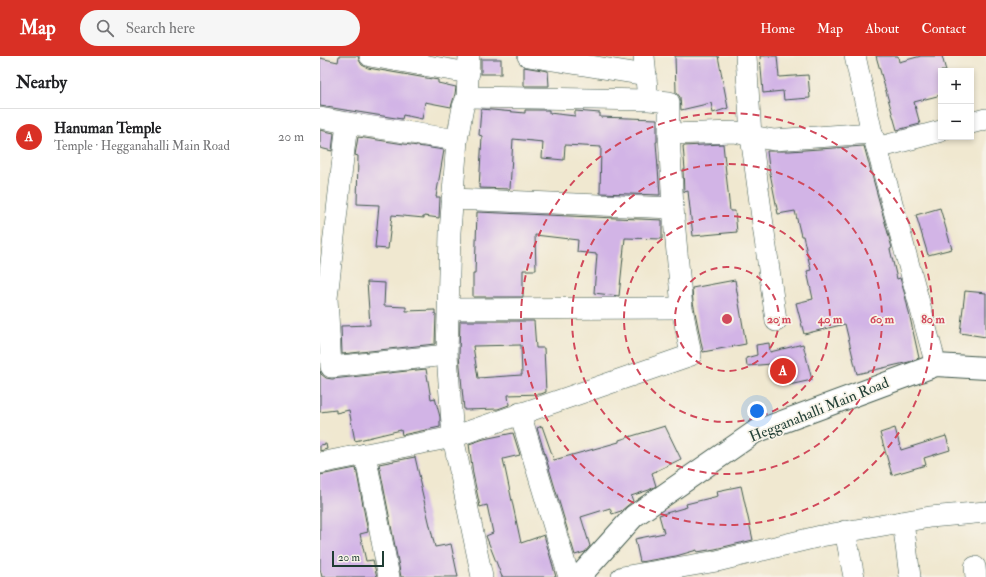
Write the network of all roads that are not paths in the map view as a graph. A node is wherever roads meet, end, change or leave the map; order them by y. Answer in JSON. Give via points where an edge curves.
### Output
{"nodes":[{"id":1,"x":370,"y":56,"type":"edge"},
{"id":2,"x":528,"y":56,"type":"edge"},
{"id":3,"x":746,"y":56,"type":"edge"},
{"id":4,"x":855,"y":56,"type":"edge"},
{"id":5,"x":469,"y":64,"type":"edge"},
{"id":6,"x":645,"y":66,"type":"edge"},
{"id":7,"x":467,"y":97,"type":"junction"},
{"id":8,"x":649,"y":100,"type":"junction"},
{"id":9,"x":320,"y":118,"type":"edge"},
{"id":10,"x":986,"y":119,"type":"edge"},
{"id":11,"x":974,"y":122,"type":"edge"},
{"id":12,"x":347,"y":123,"type":"junction"},
{"id":13,"x":938,"y":131,"type":"edge"},
{"id":14,"x":669,"y":134,"type":"junction"},
{"id":15,"x":751,"y":136,"type":"junction"},
{"id":16,"x":457,"y":140,"type":"junction"},
{"id":17,"x":875,"y":140,"type":"junction"},
{"id":18,"x":452,"y":199,"type":"junction"},
{"id":19,"x":673,"y":208,"type":"junction"},
{"id":20,"x":682,"y":308,"type":"junction"},
{"id":21,"x":449,"y":309,"type":"junction"},
{"id":22,"x":776,"y":321,"type":"dead end"},
{"id":23,"x":447,"y":355,"type":"junction"},
{"id":24,"x":936,"y":365,"type":"junction"},
{"id":25,"x":326,"y":368,"type":"edge"},
{"id":26,"x":986,"y":368,"type":"edge"},
{"id":27,"x":520,"y":413,"type":"junction"},
{"id":28,"x":453,"y":437,"type":"junction"},
{"id":29,"x":365,"y":454,"type":"junction"},
{"id":30,"x":320,"y":463,"type":"edge"},
{"id":31,"x":986,"y":512,"type":"edge"},
{"id":32,"x":903,"y":522,"type":"junction"},
{"id":33,"x":845,"y":531,"type":"junction"},
{"id":34,"x":389,"y":577,"type":"edge"},
{"id":35,"x":482,"y":577,"type":"edge"},
{"id":36,"x":569,"y":577,"type":"edge"},
{"id":37,"x":579,"y":577,"type":"edge"},
{"id":38,"x":624,"y":577,"type":"edge"},
{"id":39,"x":854,"y":577,"type":"edge"},
{"id":40,"x":910,"y":577,"type":"edge"}],
"edges":[{"from":1,"to":5,"type":"street"},
{"from":2,"to":6,"type":"street"},
{"from":3,"to":15,"type":"street"},
{"from":4,"to":17,"type":"street"},
{"from":5,"to":7,"type":"street"},
{"from":6,"to":8,"type":"street"},
{"from":7,"to":8,"type":"street"},
{"from":7,"to":16,"type":"street"},
{"from":8,"to":14,"type":"street","via":[[669,102]]},
{"from":9,"to":12,"type":"street"},
{"from":10,"to":11,"type":"street"},
{"from":12,"to":16,"type":"street"},
{"from":12,"to":25,"type":"street","via":[[326,298]]},
{"from":13,"to":17,"type":"street"},
{"from":14,"to":15,"type":"street","via":[[736,132]]},
{"from":14,"to":19,"type":"street"},
{"from":15,"to":17,"type":"street","via":[[774,140]]},
{"from":15,"to":22,"type":"street"},
{"from":16,"to":18,"type":"street"},
{"from":17,"to":24,"type":"street"},
{"from":18,"to":19,"type":"street"},
{"from":18,"to":21,"type":"street"},
{"from":19,"to":20,"type":"street"},
{"from":20,"to":21,"type":"street"},
{"from":20,"to":27,"type":"street","via":[[691,355]]},
{"from":21,"to":23,"type":"street"},
{"from":23,"to":25,"type":"street"},
{"from":23,"to":28,"type":"street"},
{"from":24,"to":26,"type":"main road","name":"Hegganahalli Main Road"},
{"from":24,"to":37,"type":"main road","name":"Hegganahalli Main Road","via":[[755,432],[634,516]]},
{"from":27,"to":28,"type":"street"},
{"from":27,"to":36,"type":"street"},
{"from":28,"to":29,"type":"street"},
{"from":28,"to":35,"type":"street"},
{"from":29,"to":30,"type":"street"},
{"from":29,"to":34,"type":"street"},
{"from":31,"to":32,"type":"street"},
{"from":32,"to":33,"type":"street"},
{"from":32,"to":40,"type":"street"},
{"from":33,"to":38,"type":"street","via":[[717,560]]},
{"from":33,"to":39,"type":"street"}]}
